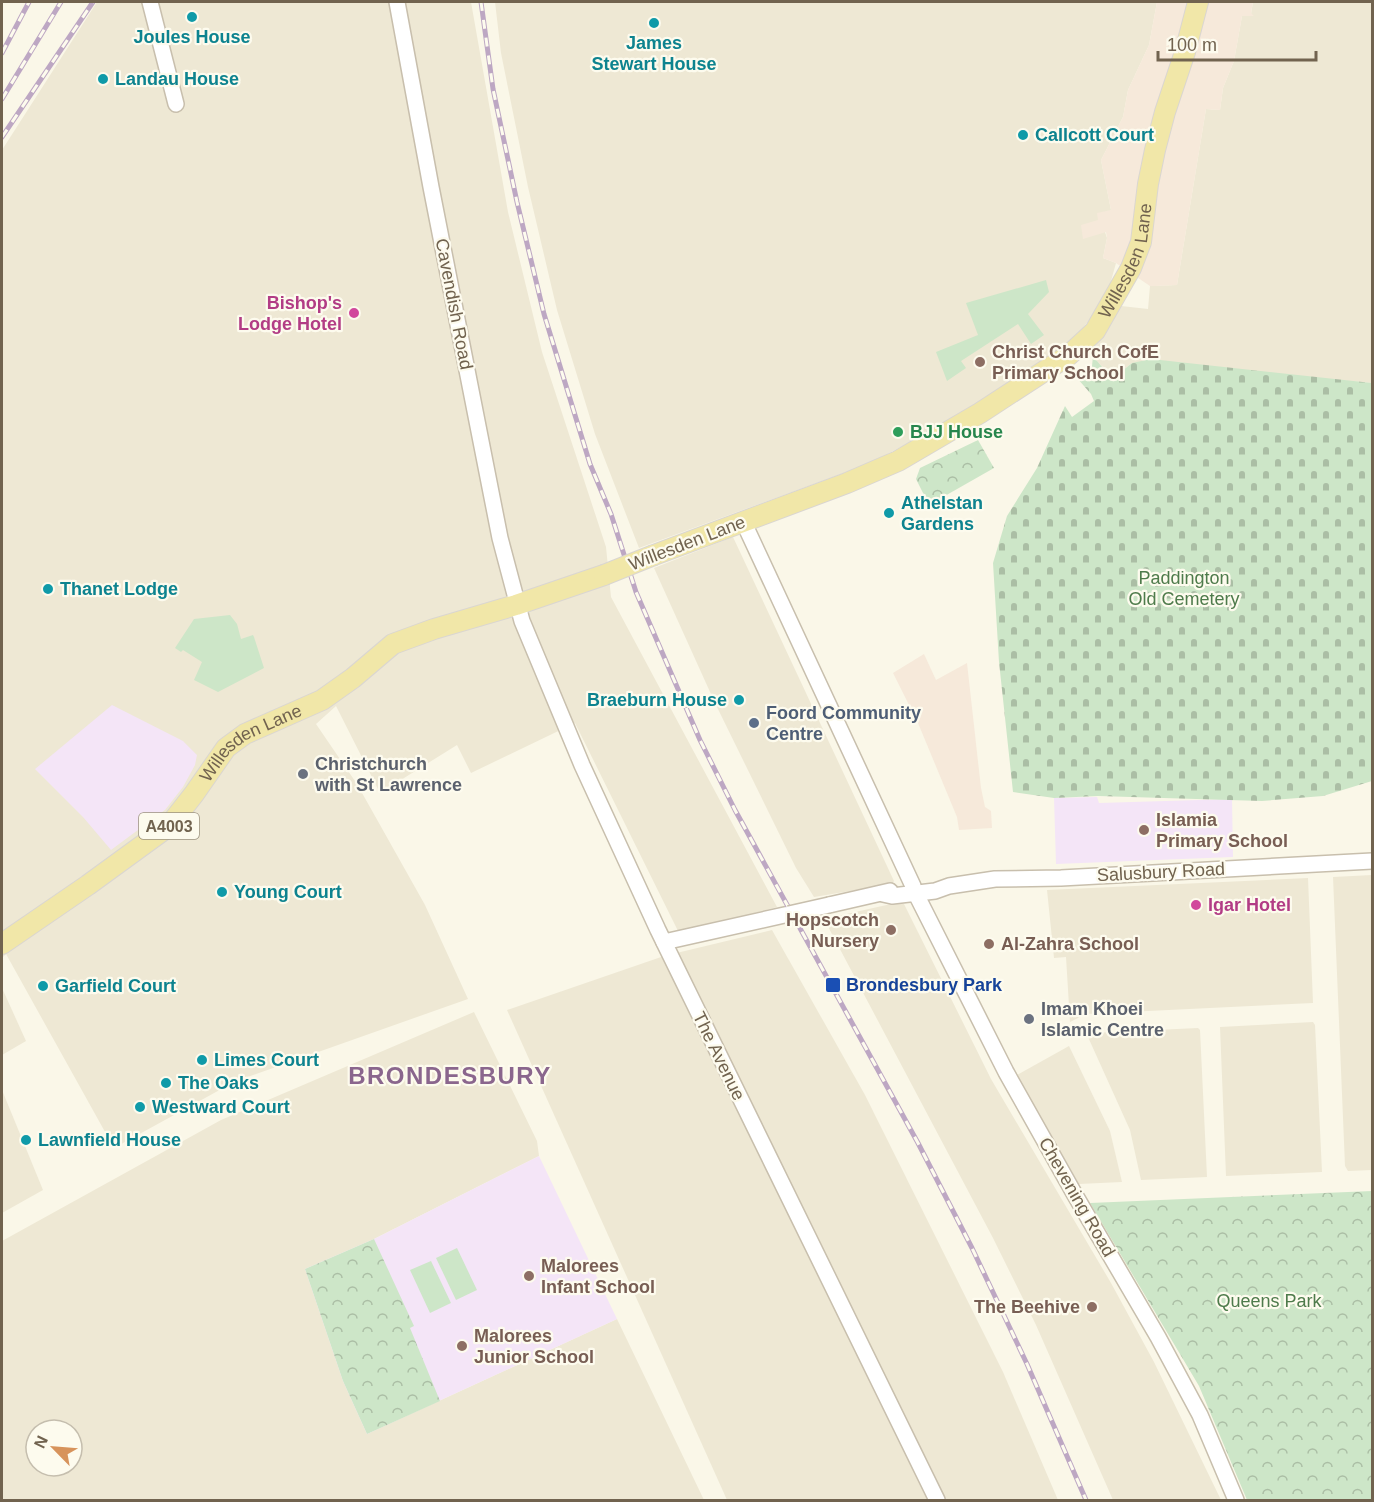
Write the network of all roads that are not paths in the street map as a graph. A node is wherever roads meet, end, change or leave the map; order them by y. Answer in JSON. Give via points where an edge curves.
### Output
{"nodes":[{"id":1,"x":150,"y":2,"type":"edge"},
{"id":2,"x":397,"y":2,"type":"edge"},
{"id":3,"x":1198,"y":2,"type":"edge"},
{"id":4,"x":176,"y":104,"type":"dead end"},
{"id":5,"x":743,"y":521,"type":"junction"},
{"id":6,"x":516,"y":605,"type":"junction"},
{"id":7,"x":1372,"y":861,"type":"edge"},
{"id":8,"x":915,"y":890,"type":"junction"},
{"id":9,"x":664,"y":942,"type":"junction"},
{"id":10,"x":2,"y":944,"type":"edge"},
{"id":11,"x":937,"y":1500,"type":"edge"},
{"id":12,"x":1236,"y":1500,"type":"edge"}],
"edges":[{"from":1,"to":4,"type":"street"},
{"from":2,"to":6,"type":"street","name":"Cavendish Road","via":[[446,266]]},
{"from":3,"to":5,"type":"main road","name":"Willesden Lane","number":"A4003","via":[[1155,150],[1140,242],[1131,268],[1095,331],[1069,355],[898,461]]},
{"from":5,"to":6,"type":"main road","name":"Willesden Lane","number":"A4003","bridge":true},
{"from":5,"to":8,"type":"street","name":"Chevening Road"},
{"from":6,"to":9,"type":"street","name":"The Avenue","via":[[549,689]]},
{"from":6,"to":10,"type":"main road","name":"Willesden Lane","number":"A4003","via":[[393,644],[322,700],[245,734],[226,748],[169,826]]},
{"from":7,"to":8,"type":"street","name":"Salusbury Road","via":[[995,879],[939,891]]},
{"from":8,"to":9,"type":"street","bridge":true},
{"from":8,"to":12,"type":"street","name":"Chevening Road","via":[[1011,1081],[1200,1415]]},
{"from":9,"to":11,"type":"street","name":"The Avenue"}]}
